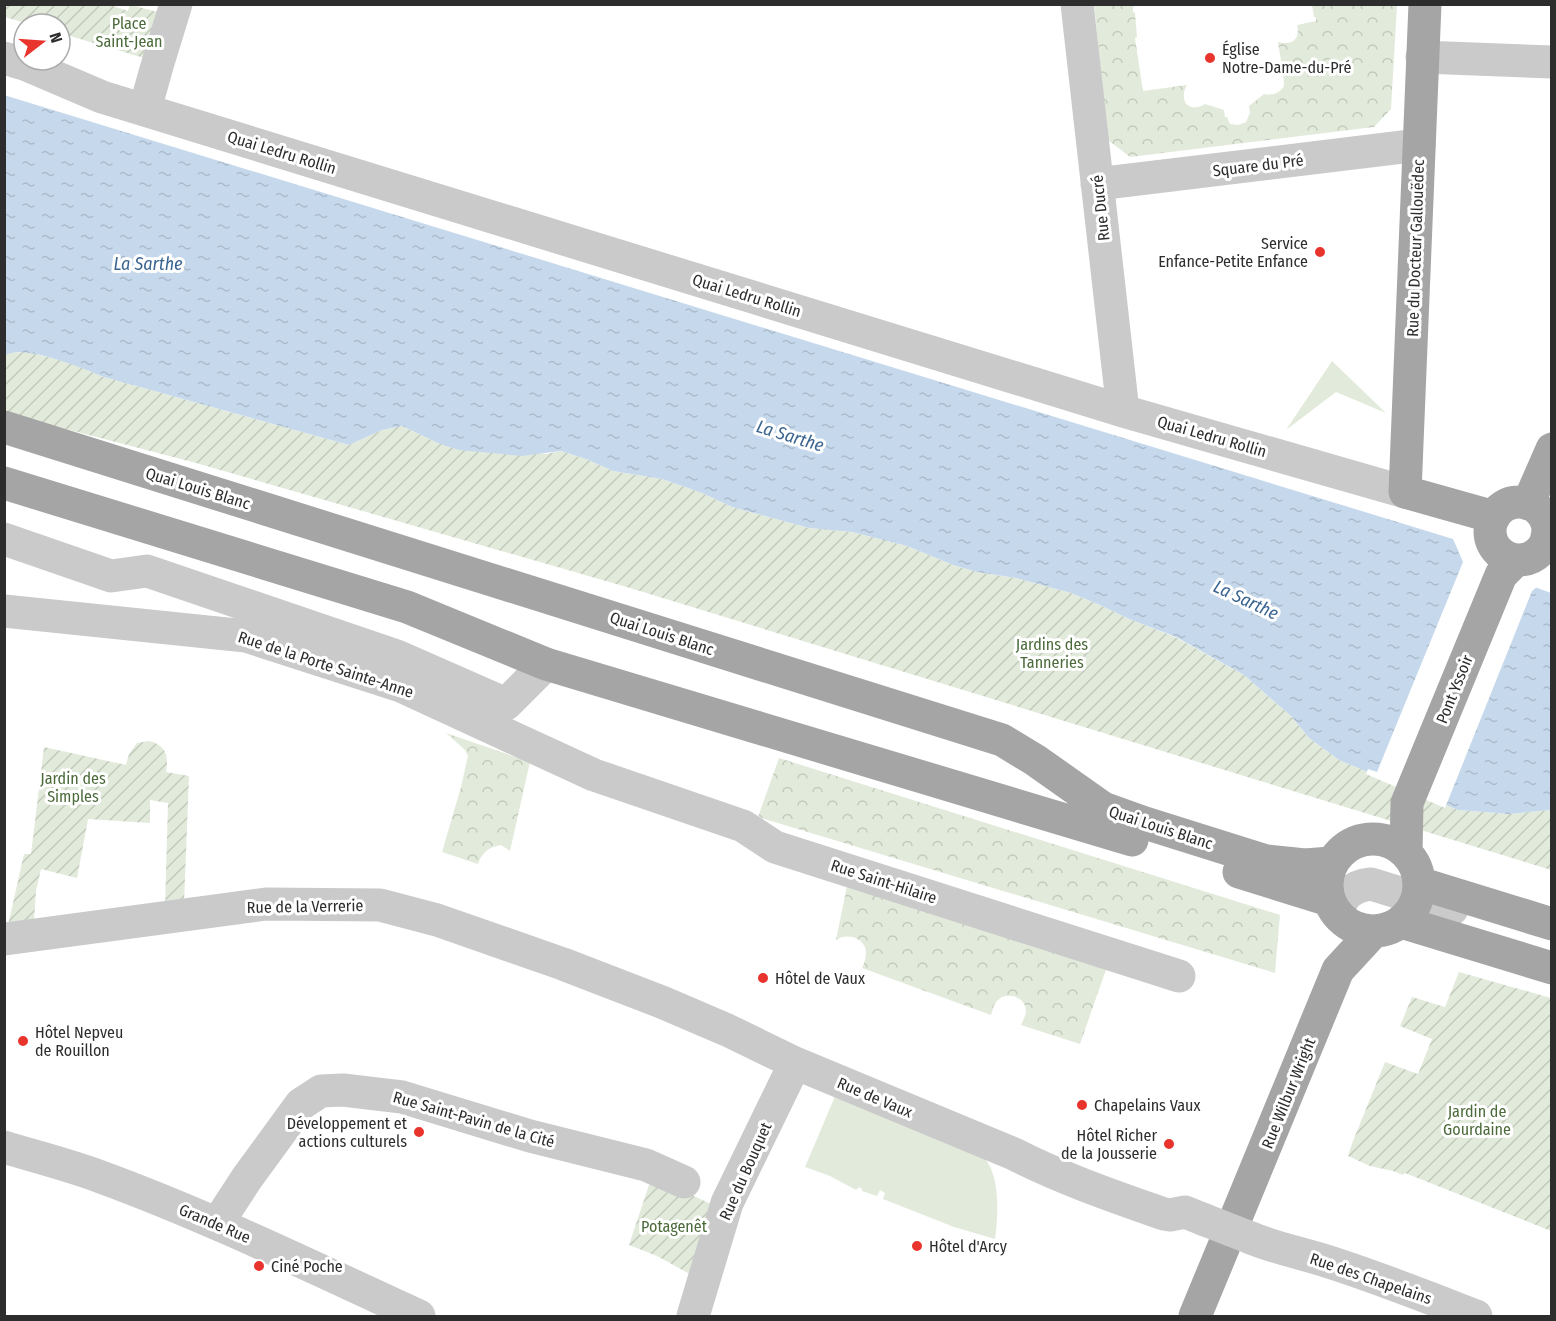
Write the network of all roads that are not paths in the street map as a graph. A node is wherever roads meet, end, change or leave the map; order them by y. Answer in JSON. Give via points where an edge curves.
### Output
{"nodes":[{"id":1,"x":176,"y":4,"type":"edge"},
{"id":2,"x":1077,"y":4,"type":"edge"},
{"id":3,"x":1425,"y":4,"type":"edge"},
{"id":4,"x":1422,"y":57,"type":"junction"},
{"id":5,"x":4,"y":58,"type":"edge"},
{"id":6,"x":1551,"y":62,"type":"edge"},
{"id":7,"x":145,"y":109,"type":"junction"},
{"id":8,"x":1419,"y":145,"type":"junction"},
{"id":9,"x":1097,"y":184,"type":"junction"},
{"id":10,"x":1123,"y":411,"type":"junction"},
{"id":11,"x":4,"y":427,"type":"edge"},
{"id":12,"x":1551,"y":449,"type":"edge"},
{"id":13,"x":4,"y":483,"type":"edge"},
{"id":14,"x":1405,"y":492,"type":"junction"},
{"id":15,"x":1528,"y":504,"type":"junction"},
{"id":16,"x":1494,"y":517,"type":"junction"},
{"id":17,"x":1549,"y":537,"type":"edge"},
{"id":18,"x":4,"y":539,"type":"edge"},
{"id":19,"x":1505,"y":562,"type":"junction"},
{"id":20,"x":4,"y":611,"type":"edge"},
{"id":21,"x":546,"y":664,"type":"junction"},
{"id":22,"x":594,"y":776,"type":"joint"},
{"id":23,"x":1395,"y":828,"type":"junction"},
{"id":24,"x":1318,"y":864,"type":"junction"},
{"id":25,"x":1334,"y":907,"type":"junction"},
{"id":26,"x":1402,"y":908,"type":"junction"},
{"id":27,"x":1551,"y":924,"type":"edge"},
{"id":28,"x":4,"y":939,"type":"edge"},
{"id":29,"x":1551,"y":940,"type":"edge"},
{"id":30,"x":563,"y":964,"type":"joint"},
{"id":31,"x":1551,"y":968,"type":"edge"},
{"id":32,"x":1338,"y":970,"type":"junction"},
{"id":33,"x":1179,"y":976,"type":"dead end"},
{"id":34,"x":795,"y":1063,"type":"junction"},
{"id":35,"x":4,"y":1147,"type":"edge"},
{"id":36,"x":727,"y":1203,"type":"junction"},
{"id":37,"x":217,"y":1224,"type":"junction"},
{"id":38,"x":1229,"y":1230,"type":"junction"},
{"id":39,"x":419,"y":1317,"type":"edge"},
{"id":40,"x":693,"y":1317,"type":"edge"},
{"id":41,"x":1195,"y":1317,"type":"edge"},
{"id":42,"x":1476,"y":1317,"type":"edge"}],
"edges":[{"from":1,"to":7,"type":"street"},
{"from":2,"to":9,"type":"street","name":"Rue Ducré"},
{"from":3,"to":4,"type":"main road","name":"Rue du Docteur Gallouëdec"},
{"from":4,"to":6,"type":"street"},
{"from":4,"to":8,"type":"main road","name":"Rue du Docteur Gallouëdec"},
{"from":5,"to":7,"type":"street","name":"Quai Ledru Rollin","via":[[102,97]]},
{"from":7,"to":10,"type":"street","name":"Quai Ledru Rollin"},
{"from":8,"to":9,"type":"street","name":"Square du Pré"},
{"from":8,"to":14,"type":"main road","name":"Rue du Docteur Gallouëdec"},
{"from":9,"to":10,"type":"street","name":"Rue Ducré"},
{"from":10,"to":14,"type":"street","name":"Quai Ledru Rollin"},
{"from":11,"to":24,"type":"main road","name":"Quai Louis Blanc","via":[[1002,740],[1103,808],[1266,861]]},
{"from":12,"to":15,"type":"main road"},
{"from":13,"to":21,"type":"main road","name":"Quai Louis Blanc","via":[[407,607]]},
{"from":14,"to":16,"type":"main road","name":"Quai Ledru Rollin"},
{"from":15,"to":16,"type":"main road","via":[[1509,504]]},
{"from":15,"to":17,"type":"main road","via":[[1543,517]]},
{"from":16,"to":19,"type":"main road","via":[[1490,525],[1492,543]]},
{"from":17,"to":19,"type":"main road","via":[[1538,553]]},
{"from":18,"to":21,"type":"street","via":[[111,576],[147,571],[397,656],[506,704]]},
{"from":19,"to":23,"type":"main road","name":"Pont Yssoir"},
{"from":20,"to":22,"type":"street","name":"Rue de la Porte Sainte-Anne","via":[[246,636],[401,686]]},
{"from":21,"to":25,"type":"main road","name":"Quai Louis Blanc"},
{"from":22,"to":33,"type":"street","name":"Rue Saint-Hilaire","via":[[743,826],[775,847]]},
{"from":23,"to":24,"type":"main road","via":[[1350,844]]},
{"from":23,"to":26,"type":"main road","via":[[1418,874]]},
{"from":24,"to":25,"type":"main road"},
{"from":25,"to":26,"type":"main road","name":"Quai Louis Blanc","via":[[1350,926],[1359,929]]},
{"from":25,"to":26,"type":"street","name":"Quai Louis Blanc","via":[[1352,889],[1376,885]]},
{"from":25,"to":32,"type":"main road","name":"Rue Wilbur Wright"},
{"from":26,"to":27,"type":"main road","name":"Quai Louis Blanc"},
{"from":26,"to":29,"type":"street","name":"Quai Louis Blanc"},
{"from":26,"to":31,"type":"main road","name":"Quai Louis Blanc"},
{"from":26,"to":32,"type":"main road","name":"Rue Wilbur Wright"},
{"from":28,"to":30,"type":"street","name":"Rue de la Verrerie","via":[[266,904],[380,905],[437,920]]},
{"from":30,"to":34,"type":"street","name":"Rue de Vaux","via":[[664,1003]]},
{"from":32,"to":38,"type":"main road","name":"Rue Wilbur Wright"},
{"from":34,"to":36,"type":"street","name":"Rue du Bouquet"},
{"from":34,"to":38,"type":"street","name":"Rue de Vaux","via":[[1100,1192],[1164,1214],[1185,1212]]},
{"from":35,"to":37,"type":"street","name":"Grande Rue","via":[[99,1176]]},
{"from":36,"to":37,"type":"street","name":"Rue Saint-Pavin de la Cité","via":[[646,1165],[530,1136],[402,1097],[343,1090],[321,1091],[301,1104]]},
{"from":36,"to":40,"type":"street","name":"Rue du Bouquet"},
{"from":37,"to":39,"type":"street","name":"Grande Rue"},
{"from":38,"to":41,"type":"main road","name":"Rue Wilbur Wright"},
{"from":38,"to":42,"type":"street","name":"Rue des Chapelains","via":[[1325,1260]]}]}
